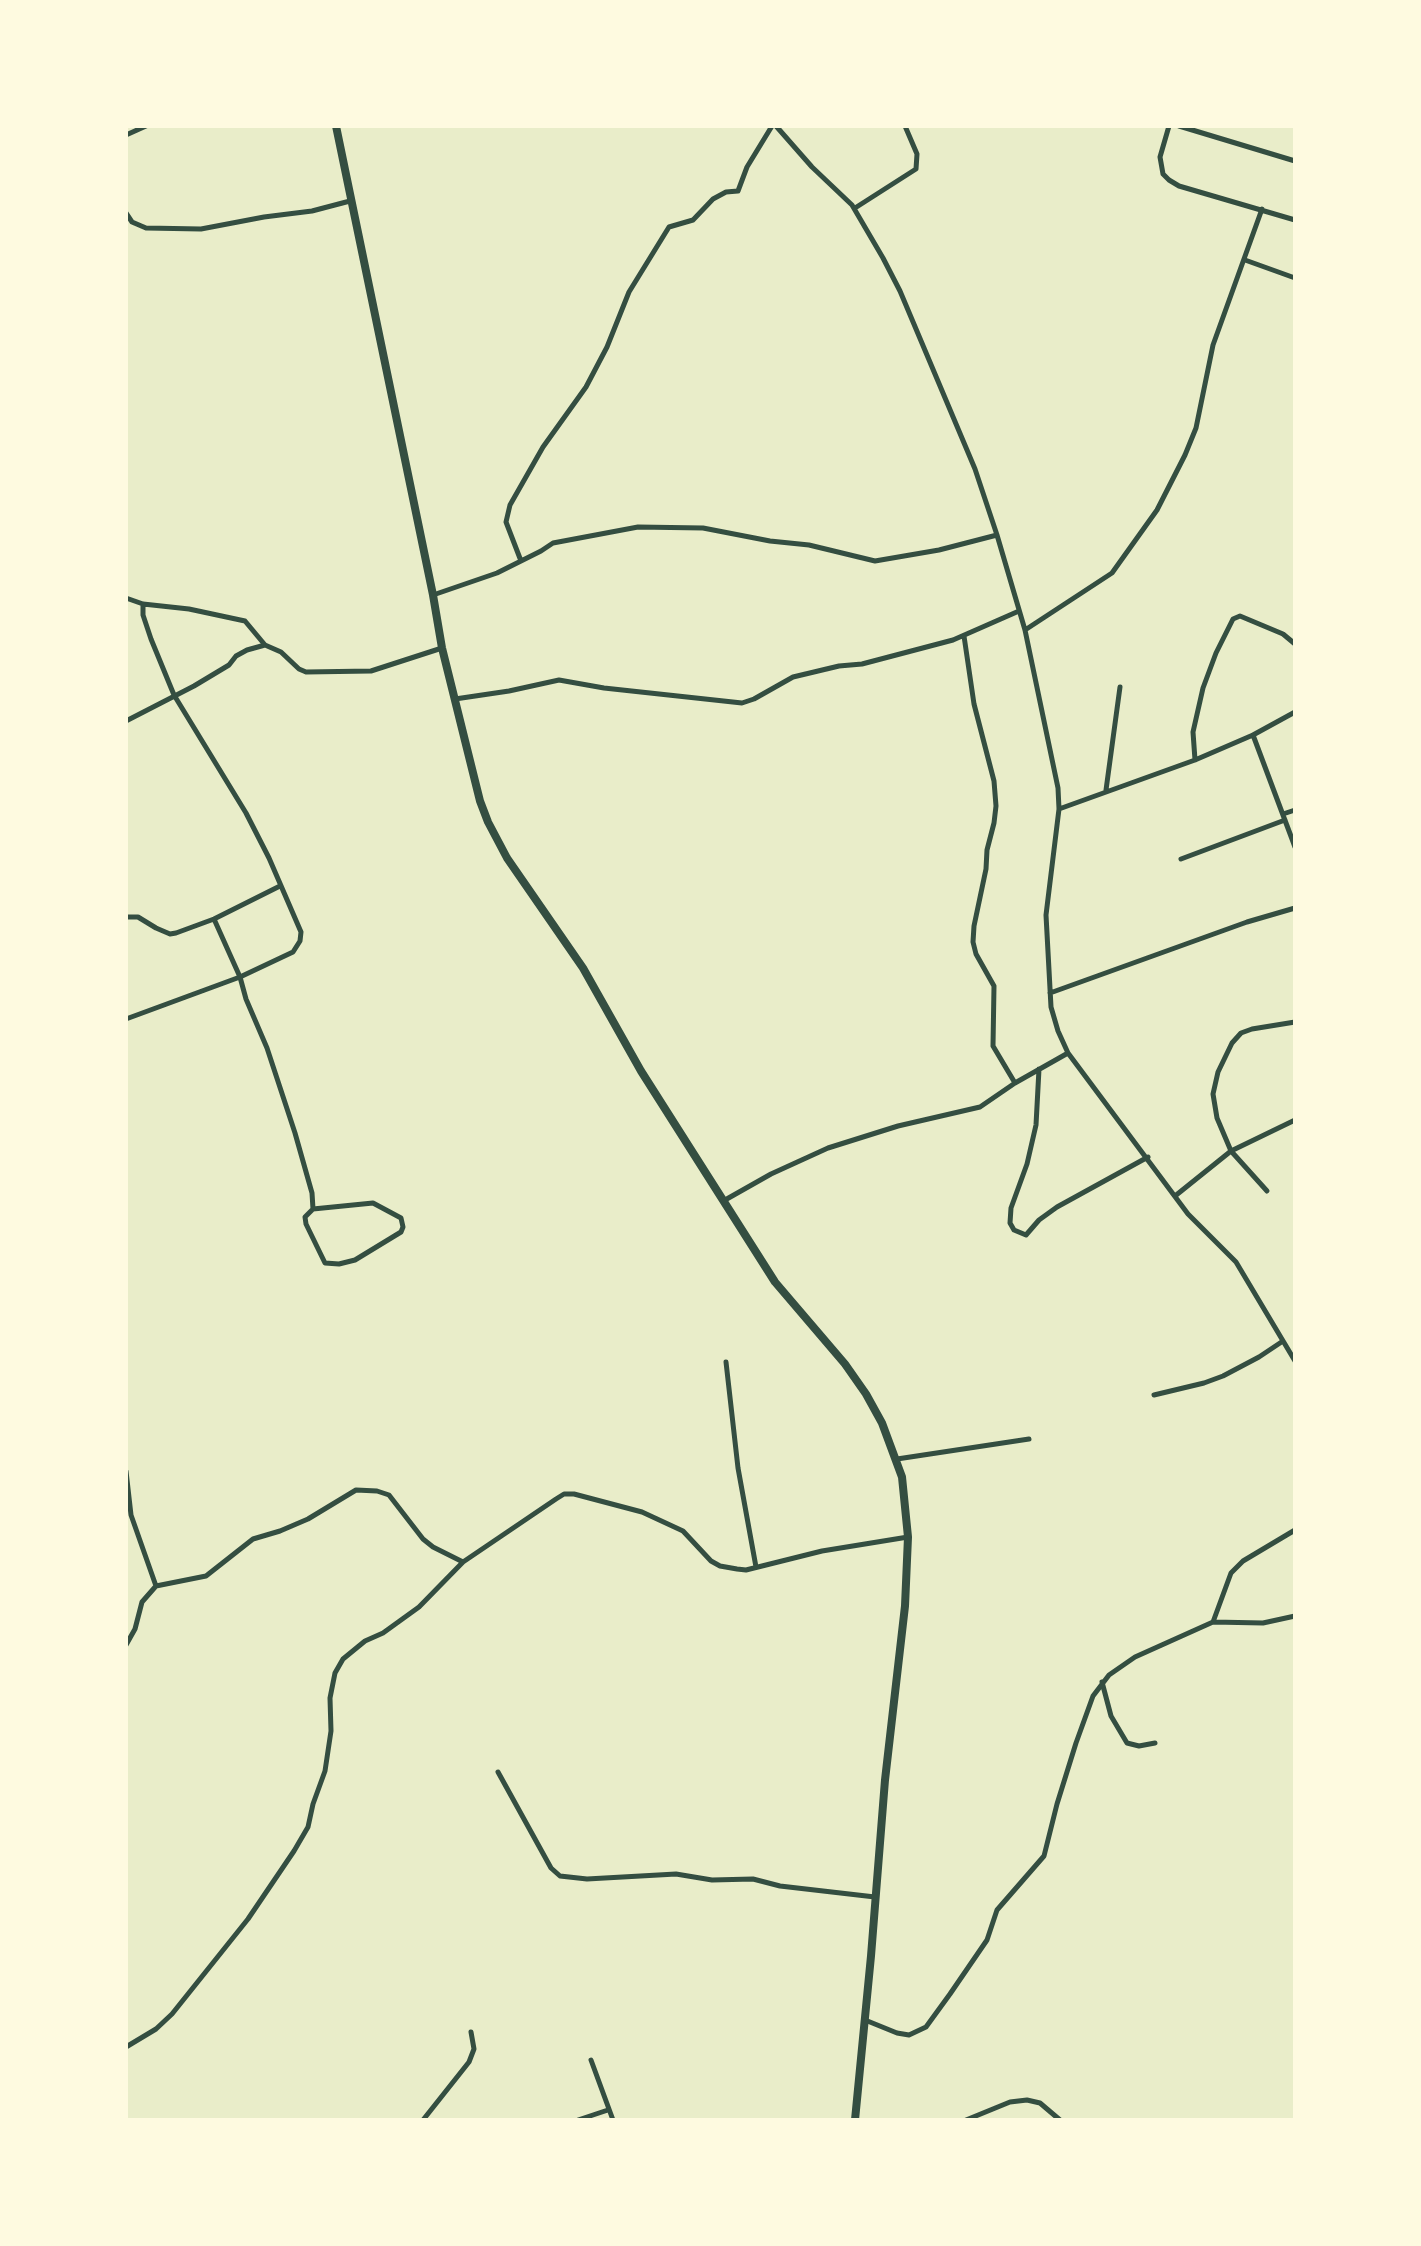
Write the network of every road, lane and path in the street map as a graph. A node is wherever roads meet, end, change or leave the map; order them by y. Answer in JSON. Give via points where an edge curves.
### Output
{"nodes":[{"id":1,"x":146,"y":126,"type":"edge"},
{"id":2,"x":336,"y":126,"type":"edge"},
{"id":3,"x":774,"y":126,"type":"edge"},
{"id":4,"x":905,"y":126,"type":"edge"},
{"id":5,"x":1169,"y":126,"type":"edge"},
{"id":6,"x":1179,"y":126,"type":"edge"},
{"id":7,"x":126,"y":135,"type":"edge"},
{"id":8,"x":1295,"y":161,"type":"edge"},
{"id":9,"x":350,"y":201,"type":"junction"},
{"id":10,"x":855,"y":208,"type":"junction"},
{"id":11,"x":1262,"y":209,"type":"junction"},
{"id":12,"x":126,"y":213,"type":"edge"},
{"id":13,"x":1295,"y":220,"type":"edge"},
{"id":14,"x":1245,"y":260,"type":"junction"},
{"id":15,"x":1295,"y":278,"type":"edge"},
{"id":16,"x":997,"y":535,"type":"junction"},
{"id":17,"x":521,"y":561,"type":"junction"},
{"id":18,"x":433,"y":595,"type":"junction"},
{"id":19,"x":126,"y":598,"type":"edge"},
{"id":20,"x":143,"y":604,"type":"junction"},
{"id":21,"x":1019,"y":611,"type":"junction"},
{"id":22,"x":1025,"y":630,"type":"junction"},
{"id":23,"x":964,"y":636,"type":"junction"},
{"id":24,"x":1295,"y":644,"type":"edge"},
{"id":25,"x":265,"y":645,"type":"junction"},
{"id":26,"x":442,"y":649,"type":"junction"},
{"id":27,"x":1120,"y":687,"type":"dead end"},
{"id":28,"x":174,"y":695,"type":"junction"},
{"id":29,"x":455,"y":699,"type":"junction"},
{"id":30,"x":1295,"y":712,"type":"edge"},
{"id":31,"x":126,"y":721,"type":"edge"},
{"id":32,"x":1253,"y":735,"type":"junction"},
{"id":33,"x":1195,"y":760,"type":"junction"},
{"id":34,"x":1106,"y":790,"type":"junction"},
{"id":35,"x":1059,"y":809,"type":"junction"},
{"id":36,"x":1295,"y":810,"type":"edge"},
{"id":37,"x":1284,"y":817,"type":"junction"},
{"id":38,"x":1295,"y":847,"type":"edge"},
{"id":39,"x":1181,"y":859,"type":"dead end"},
{"id":40,"x":280,"y":886,"type":"junction"},
{"id":41,"x":1295,"y":908,"type":"edge"},
{"id":42,"x":126,"y":917,"type":"edge"},
{"id":43,"x":214,"y":919,"type":"junction"},
{"id":44,"x":240,"y":977,"type":"junction"},
{"id":45,"x":1050,"y":993,"type":"junction"},
{"id":46,"x":126,"y":1019,"type":"edge"},
{"id":47,"x":1295,"y":1022,"type":"edge"},
{"id":48,"x":1068,"y":1053,"type":"junction"},
{"id":49,"x":1039,"y":1069,"type":"junction"},
{"id":50,"x":1015,"y":1083,"type":"junction"},
{"id":51,"x":1295,"y":1120,"type":"edge"},
{"id":52,"x":1231,"y":1151,"type":"junction"},
{"id":53,"x":1148,"y":1157,"type":"junction"},
{"id":54,"x":1267,"y":1191,"type":"dead end"},
{"id":55,"x":1175,"y":1196,"type":"junction"},
{"id":56,"x":725,"y":1200,"type":"junction"},
{"id":57,"x":313,"y":1209,"type":"junction"},
{"id":58,"x":1283,"y":1341,"type":"junction"},
{"id":59,"x":1295,"y":1361,"type":"edge"},
{"id":60,"x":726,"y":1362,"type":"dead end"},
{"id":61,"x":1154,"y":1395,"type":"dead end"},
{"id":62,"x":1028,"y":1439,"type":"dead end"},
{"id":63,"x":897,"y":1459,"type":"junction"},
{"id":64,"x":126,"y":1471,"type":"edge"},
{"id":65,"x":1295,"y":1530,"type":"edge"},
{"id":66,"x":908,"y":1537,"type":"junction"},
{"id":67,"x":463,"y":1562,"type":"junction"},
{"id":68,"x":756,"y":1567,"type":"junction"},
{"id":69,"x":156,"y":1586,"type":"junction"},
{"id":70,"x":1295,"y":1616,"type":"edge"},
{"id":71,"x":1213,"y":1622,"type":"junction"},
{"id":72,"x":126,"y":1645,"type":"edge"},
{"id":73,"x":1102,"y":1682,"type":"junction"},
{"id":74,"x":1154,"y":1743,"type":"dead end"},
{"id":75,"x":498,"y":1772,"type":"dead end"},
{"id":76,"x":875,"y":1897,"type":"junction"},
{"id":77,"x":865,"y":2020,"type":"junction"},
{"id":78,"x":471,"y":2032,"type":"dead end"},
{"id":79,"x":126,"y":2047,"type":"edge"},
{"id":80,"x":591,"y":2060,"type":"dead end"},
{"id":81,"x":608,"y":2110,"type":"junction"},
{"id":82,"x":423,"y":2120,"type":"edge"},
{"id":83,"x":578,"y":2120,"type":"edge"},
{"id":84,"x":613,"y":2120,"type":"edge"},
{"id":85,"x":855,"y":2120,"type":"edge"},
{"id":86,"x":966,"y":2120,"type":"edge"},
{"id":87,"x":1060,"y":2120,"type":"edge"}],
"edges":[{"from":1,"to":7,"type":"street"},
{"from":2,"to":9,"type":"main road"},
{"from":3,"to":10,"type":"street"},
{"from":3,"to":17,"type":"street","via":[[747,167],[738,191],[713,198],[691,221],[669,227],[629,292],[586,387],[543,447],[510,505],[506,522]]},
{"from":4,"to":10,"type":"street","via":[[917,155],[916,169]]},
{"from":5,"to":11,"type":"street","via":[[1160,166],[1169,180]]},
{"from":6,"to":8,"type":"street"},
{"from":9,"to":12,"type":"street","via":[[201,229],[146,228],[132,222]]},
{"from":9,"to":18,"type":"main road"},
{"from":10,"to":16,"type":"street","via":[[900,291],[975,469]]},
{"from":11,"to":13,"type":"street"},
{"from":11,"to":14,"type":"street"},
{"from":14,"to":15,"type":"street"},
{"from":14,"to":22,"type":"street","via":[[1213,345],[1196,428],[1157,510],[1112,573]]},
{"from":16,"to":17,"type":"street","via":[[866,561],[809,545],[703,528],[638,527],[552,543]]},
{"from":16,"to":21,"type":"street"},
{"from":17,"to":18,"type":"street"},
{"from":18,"to":26,"type":"main road"},
{"from":19,"to":20,"type":"street"},
{"from":20,"to":25,"type":"street","via":[[245,621]]},
{"from":20,"to":28,"type":"street","via":[[143,615]]},
{"from":21,"to":22,"type":"street"},
{"from":21,"to":23,"type":"street"},
{"from":22,"to":35,"type":"street"},
{"from":23,"to":29,"type":"street","via":[[793,677],[742,703],[559,680]]},
{"from":23,"to":50,"type":"street","via":[[996,806],[973,942],[994,986],[993,1046]]},
{"from":24,"to":33,"type":"street","via":[[1240,616],[1233,620],[1203,688],[1193,732]]},
{"from":25,"to":26,"type":"street","via":[[306,672],[372,671]]},
{"from":25,"to":28,"type":"street","via":[[236,656],[229,665]]},
{"from":26,"to":29,"type":"main road"},
{"from":27,"to":34,"type":"street"},
{"from":28,"to":31,"type":"street"},
{"from":28,"to":40,"type":"street","via":[[246,813]]},
{"from":29,"to":56,"type":"main road","via":[[480,801],[501,848],[583,968],[640,1071]]},
{"from":30,"to":32,"type":"street"},
{"from":32,"to":33,"type":"street"},
{"from":32,"to":37,"type":"street"},
{"from":33,"to":34,"type":"street"},
{"from":34,"to":35,"type":"street"},
{"from":35,"to":45,"type":"street","via":[[1046,915]]},
{"from":36,"to":37,"type":"street"},
{"from":37,"to":38,"type":"street"},
{"from":37,"to":39,"type":"street"},
{"from":40,"to":43,"type":"street"},
{"from":40,"to":44,"type":"street","via":[[301,932],[298,946]]},
{"from":41,"to":45,"type":"street"},
{"from":42,"to":43,"type":"street","via":[[138,916],[170,934]]},
{"from":43,"to":44,"type":"street"},
{"from":44,"to":46,"type":"street"},
{"from":44,"to":57,"type":"street","via":[[295,1133]]},
{"from":45,"to":48,"type":"street","via":[[1054,1021]]},
{"from":47,"to":52,"type":"street","via":[[1241,1033],[1228,1048],[1213,1094]]},
{"from":48,"to":49,"type":"street"},
{"from":48,"to":53,"type":"street"},
{"from":49,"to":50,"type":"street"},
{"from":49,"to":53,"type":"street","via":[[1036,1125],[1011,1208],[1014,1230],[1026,1235],[1057,1208]]},
{"from":50,"to":56,"type":"street","via":[[970,1111],[898,1126],[828,1148]]},
{"from":51,"to":52,"type":"street"},
{"from":52,"to":54,"type":"street"},
{"from":52,"to":55,"type":"street"},
{"from":53,"to":55,"type":"street"},
{"from":55,"to":58,"type":"street","via":[[1236,1262]]},
{"from":56,"to":63,"type":"main road","via":[[785,1296],[858,1381]]},
{"from":57,"to":57,"type":"street","via":[[304,1220],[328,1265],[365,1256],[402,1230],[401,1218],[377,1203]]},
{"from":58,"to":59,"type":"street"},
{"from":58,"to":61,"type":"street","via":[[1205,1384]]},
{"from":60,"to":68,"type":"street"},
{"from":62,"to":63,"type":"street"},
{"from":63,"to":66,"type":"main road"},
{"from":64,"to":69,"type":"street","via":[[131,1515]]},
{"from":65,"to":71,"type":"street","via":[[1237,1566]]},
{"from":66,"to":68,"type":"street"},
{"from":66,"to":76,"type":"main road"},
{"from":67,"to":68,"type":"street","via":[[564,1494],[634,1510],[676,1527],[720,1566]]},
{"from":67,"to":69,"type":"street","via":[[423,1539],[388,1495],[356,1489],[308,1519],[253,1539],[206,1576]]},
{"from":67,"to":79,"type":"street","via":[[419,1607],[365,1641],[338,1665],[330,1699],[332,1723],[325,1771],[308,1827],[210,1969],[164,2021]]},
{"from":69,"to":72,"type":"street","via":[[142,1602]]},
{"from":70,"to":71,"type":"street","via":[[1263,1623]]},
{"from":71,"to":73,"type":"street","via":[[1128,1660]]},
{"from":73,"to":74,"type":"street","via":[[1108,1710],[1127,1743]]},
{"from":73,"to":77,"type":"street","via":[[1070,1762],[1046,1854],[997,1910],[987,1940],[950,1994],[926,2027],[909,2035]]},
{"from":75,"to":76,"type":"street","via":[[551,1868],[560,1875],[753,1879]]},
{"from":76,"to":77,"type":"main road"},
{"from":77,"to":85,"type":"main road"},
{"from":78,"to":82,"type":"street","via":[[474,2049],[469,2062]]},
{"from":80,"to":81,"type":"street"},
{"from":81,"to":83,"type":"street"},
{"from":81,"to":84,"type":"street"},
{"from":86,"to":87,"type":"street","via":[[1027,2100],[1040,2103]]}]}
